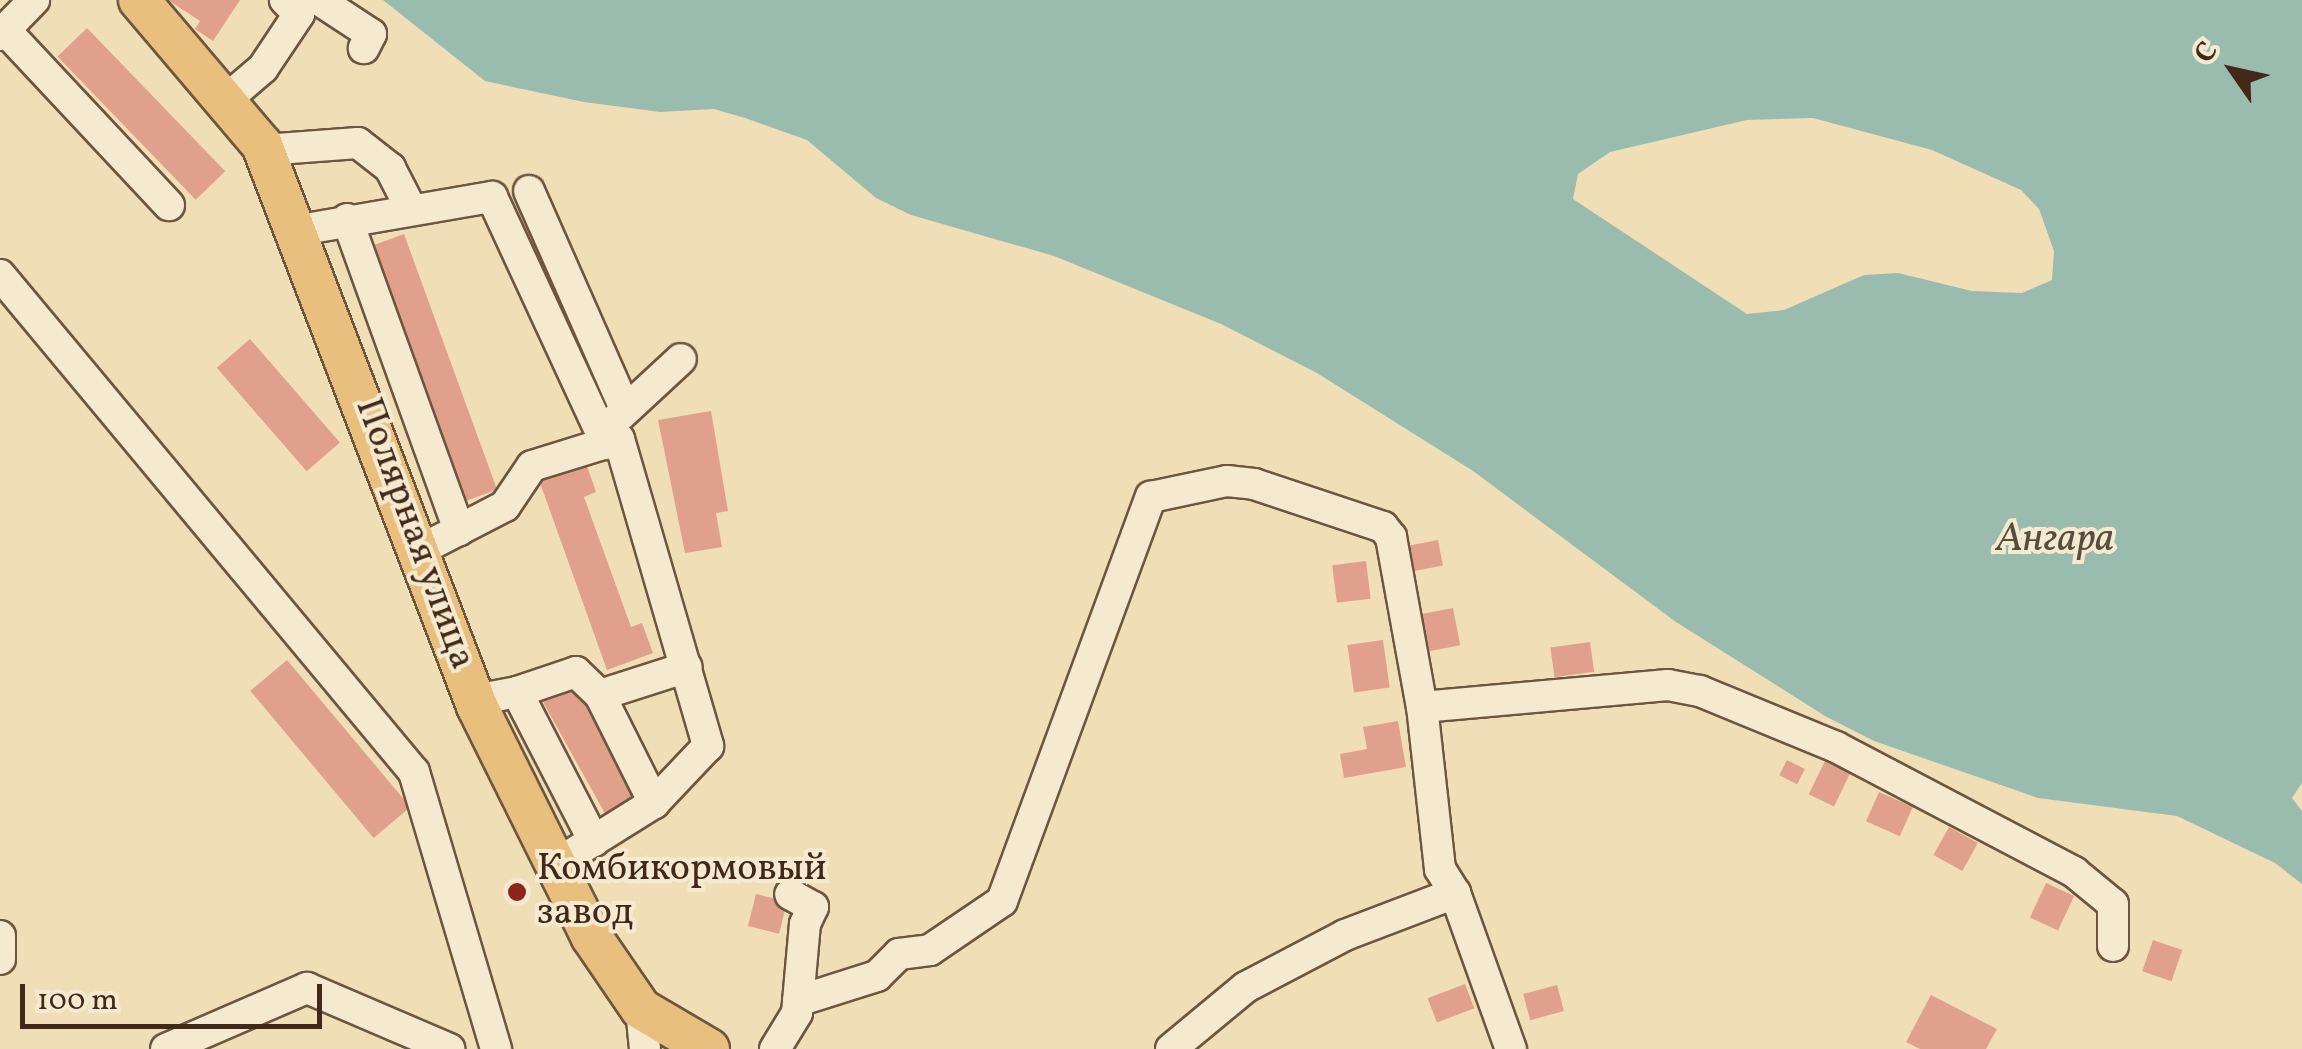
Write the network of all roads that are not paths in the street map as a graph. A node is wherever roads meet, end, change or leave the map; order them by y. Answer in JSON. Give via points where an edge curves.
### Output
{"nodes":[{"id":1,"x":34,"y":0,"type":"edge"},
{"id":2,"x":139,"y":0,"type":"edge"},
{"id":3,"x":303,"y":3,"type":"edge"},
{"id":4,"x":2,"y":33,"type":"edge"},
{"id":5,"x":364,"y":48,"type":"dead end"},
{"id":6,"x":228,"y":98,"type":"junction"},
{"id":7,"x":264,"y":150,"type":"junction"},
{"id":8,"x":529,"y":191,"type":"dead end"},
{"id":9,"x":170,"y":205,"type":"dead end"},
{"id":10,"x":411,"y":209,"type":"junction"},
{"id":11,"x":347,"y":220,"type":"junction"},
{"id":12,"x":300,"y":230,"type":"junction"},
{"id":13,"x":0,"y":275,"type":"edge"},
{"id":14,"x":681,"y":359,"type":"dead end"},
{"id":15,"x":626,"y":409,"type":"junction"},
{"id":16,"x":604,"y":439,"type":"junction"},
{"id":17,"x":460,"y":530,"type":"junction"},
{"id":18,"x":420,"y":550,"type":"junction"},
{"id":19,"x":687,"y":667,"type":"junction"},
{"id":20,"x":516,"y":692,"type":"junction"},
{"id":21,"x":600,"y":695,"type":"junction"},
{"id":22,"x":475,"y":700,"type":"junction"},
{"id":23,"x":1422,"y":707,"type":"junction"},
{"id":24,"x":654,"y":803,"type":"junction"},
{"id":25,"x":594,"y":840,"type":"junction"},
{"id":26,"x":556,"y":864,"type":"junction"},
{"id":27,"x":1454,"y":893,"type":"junction"},
{"id":28,"x":790,"y":894,"type":"dead end"},
{"id":29,"x":0,"y":936,"type":"edge"},
{"id":30,"x":2113,"y":946,"type":"dead end"},
{"id":31,"x":0,"y":958,"type":"edge"},
{"id":32,"x":798,"y":1001,"type":"junction"},
{"id":33,"x":641,"y":1009,"type":"junction"},
{"id":34,"x":166,"y":1049,"type":"edge"},
{"id":35,"x":449,"y":1049,"type":"edge"},
{"id":36,"x":496,"y":1049,"type":"edge"},
{"id":37,"x":645,"y":1049,"type":"edge"},
{"id":38,"x":668,"y":1049,"type":"edge"},
{"id":39,"x":708,"y":1049,"type":"edge"},
{"id":40,"x":775,"y":1049,"type":"edge"},
{"id":41,"x":1171,"y":1049,"type":"edge"},
{"id":42,"x":1511,"y":1049,"type":"edge"}],
"edges":[{"from":1,"to":4,"type":"street"},
{"from":2,"to":6,"type":"main road","name":"Полярная улица"},
{"from":3,"to":5,"type":"street","via":[[370,34]]},
{"from":3,"to":6,"type":"street","via":[[263,68]]},
{"from":4,"to":9,"type":"street"},
{"from":6,"to":7,"type":"main road","name":"Полярная улица"},
{"from":7,"to":10,"type":"street","via":[[358,143],[390,168]]},
{"from":7,"to":12,"type":"main road","name":"Полярная улица"},
{"from":8,"to":15,"type":"street","via":[[612,392]]},
{"from":10,"to":11,"type":"street"},
{"from":10,"to":16,"type":"street","via":[[492,197]]},
{"from":11,"to":12,"type":"street"},
{"from":11,"to":17,"type":"street"},
{"from":12,"to":18,"type":"main road","name":"Полярная улица"},
{"from":13,"to":36,"type":"street","via":[[414,772]]},
{"from":14,"to":15,"type":"street"},
{"from":15,"to":16,"type":"street"},
{"from":16,"to":17,"type":"street","via":[[532,466],[505,506]]},
{"from":16,"to":19,"type":"street","via":[[620,439]]},
{"from":17,"to":18,"type":"street"},
{"from":18,"to":22,"type":"main road","name":"Полярная улица"},
{"from":19,"to":21,"type":"street"},
{"from":19,"to":24,"type":"street","via":[[708,746]]},
{"from":20,"to":21,"type":"street","via":[[576,672]]},
{"from":20,"to":22,"type":"street"},
{"from":20,"to":25,"type":"street"},
{"from":21,"to":24,"type":"street"},
{"from":22,"to":26,"type":"main road","name":"Полярная улица"},
{"from":23,"to":27,"type":"street","via":[[1440,869]]},
{"from":23,"to":30,"type":"street","via":[[1668,685],[1700,691],[1836,748],[2074,872],[2113,904]]},
{"from":23,"to":32,"type":"street","via":[[1391,537],[1383,527],[1227,480],[1151,497],[1002,901],[930,950],[899,954],[877,976]]},
{"from":24,"to":25,"type":"street"},
{"from":25,"to":26,"type":"street"},
{"from":26,"to":33,"type":"main road","name":"Полярная улица","via":[[591,936]]},
{"from":27,"to":41,"type":"street","via":[[1346,935],[1246,987]]},
{"from":27,"to":42,"type":"street"},
{"from":28,"to":32,"type":"street","via":[[813,907]]},
{"from":29,"to":31,"type":"street"},
{"from":32,"to":40,"type":"street"},
{"from":33,"to":37,"type":"street"},
{"from":33,"to":39,"type":"main road","name":"Полярная улица"},
{"from":34,"to":35,"type":"street","via":[[307,988]]},
{"from":38,"to":39,"type":"street"}]}
